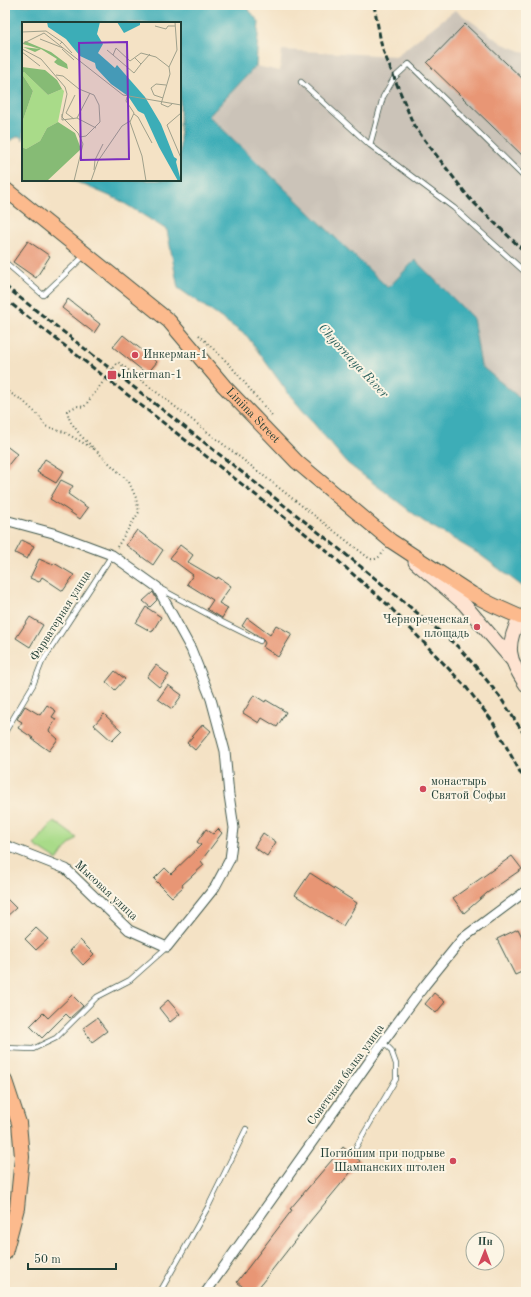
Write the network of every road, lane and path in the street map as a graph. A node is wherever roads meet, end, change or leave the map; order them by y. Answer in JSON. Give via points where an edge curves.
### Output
{"nodes":[{"id":1,"x":301,"y":82,"type":"dead end"},
{"id":2,"x":370,"y":144,"type":"junction"},
{"id":3,"x":526,"y":179,"type":"edge"},
{"id":4,"x":5,"y":189,"type":"edge"},
{"id":5,"x":86,"y":254,"type":"junction"},
{"id":6,"x":5,"y":262,"type":"edge"},
{"id":7,"x":526,"y":273,"type":"edge"},
{"id":8,"x":5,"y":390,"type":"edge"},
{"id":9,"x":99,"y":452,"type":"junction"},
{"id":10,"x":5,"y":520,"type":"edge"},
{"id":11,"x":391,"y":541,"type":"junction"},
{"id":12,"x":112,"y":555,"type":"junction"},
{"id":13,"x":157,"y":587,"type":"junction"},
{"id":14,"x":523,"y":617,"type":"edge"},
{"id":15,"x":260,"y":641,"type":"dead end"},
{"id":16,"x":512,"y":660,"type":"junction"},
{"id":17,"x":526,"y":686,"type":"edge"},
{"id":18,"x":5,"y":732,"type":"edge"},
{"id":19,"x":5,"y":845,"type":"edge"},
{"id":20,"x":526,"y":891,"type":"edge"},
{"id":21,"x":167,"y":947,"type":"junction"},
{"id":22,"x":383,"y":1042,"type":"junction"},
{"id":23,"x":5,"y":1048,"type":"edge"},
{"id":24,"x":5,"y":1081,"type":"edge"},
{"id":25,"x":246,"y":1129,"type":"dead end"},
{"id":26,"x":356,"y":1147,"type":"dead end"},
{"id":27,"x":5,"y":1253,"type":"edge"},
{"id":28,"x":160,"y":1292,"type":"edge"},
{"id":29,"x":206,"y":1292,"type":"edge"}],
"edges":[{"from":1,"to":2,"type":"lane"},
{"from":2,"to":3,"type":"lane","via":[[383,97],[394,78],[409,64]]},
{"from":2,"to":7,"type":"lane","via":[[454,208]]},
{"from":4,"to":5,"type":"main road","name":"Liniina Street"},
{"from":5,"to":6,"type":"lane","via":[[44,296]]},
{"from":5,"to":11,"type":"main road","name":"Liniina Street","via":[[169,321],[224,386],[297,462]]},
{"from":8,"to":9,"type":"path","via":[[22,400],[39,416],[45,426],[64,432]]},
{"from":9,"to":11,"type":"path","via":[[70,421],[67,411],[76,406],[84,407],[117,363],[121,362],[370,559],[380,557]]},
{"from":9,"to":12,"type":"path","via":[[129,482],[139,512]]},
{"from":10,"to":12,"type":"street","via":[[54,533]]},
{"from":11,"to":14,"type":"main road","name":"Liniina Street","via":[[472,594],[493,606]]},
{"from":11,"to":16,"type":"main road","via":[[464,604]]},
{"from":12,"to":13,"type":"street"},
{"from":12,"to":18,"type":"lane","name":"Фарватерная улица","via":[[42,662],[33,685]]},
{"from":13,"to":15,"type":"lane"},
{"from":13,"to":21,"type":"street","via":[[191,649],[210,699],[225,751],[234,828],[230,859],[214,888]]},
{"from":14,"to":16,"type":"main road","via":[[511,640]]},
{"from":16,"to":17,"type":"main road"},
{"from":19,"to":21,"type":"street","name":"Мысовая улица","via":[[66,869],[129,930]]},
{"from":20,"to":22,"type":"street","name":"Советская балка улица","via":[[462,938]]},
{"from":21,"to":23,"type":"lane","via":[[130,980],[98,997],[56,1038],[33,1049]]},
{"from":22,"to":26,"type":"lane","via":[[391,1050],[396,1064],[396,1079]]},
{"from":22,"to":29,"type":"street","name":"Советская балка улица"},
{"from":24,"to":27,"type":"main road","via":[[20,1123],[22,1157],[17,1208]]},
{"from":25,"to":28,"type":"lane","via":[[208,1207]]}]}
